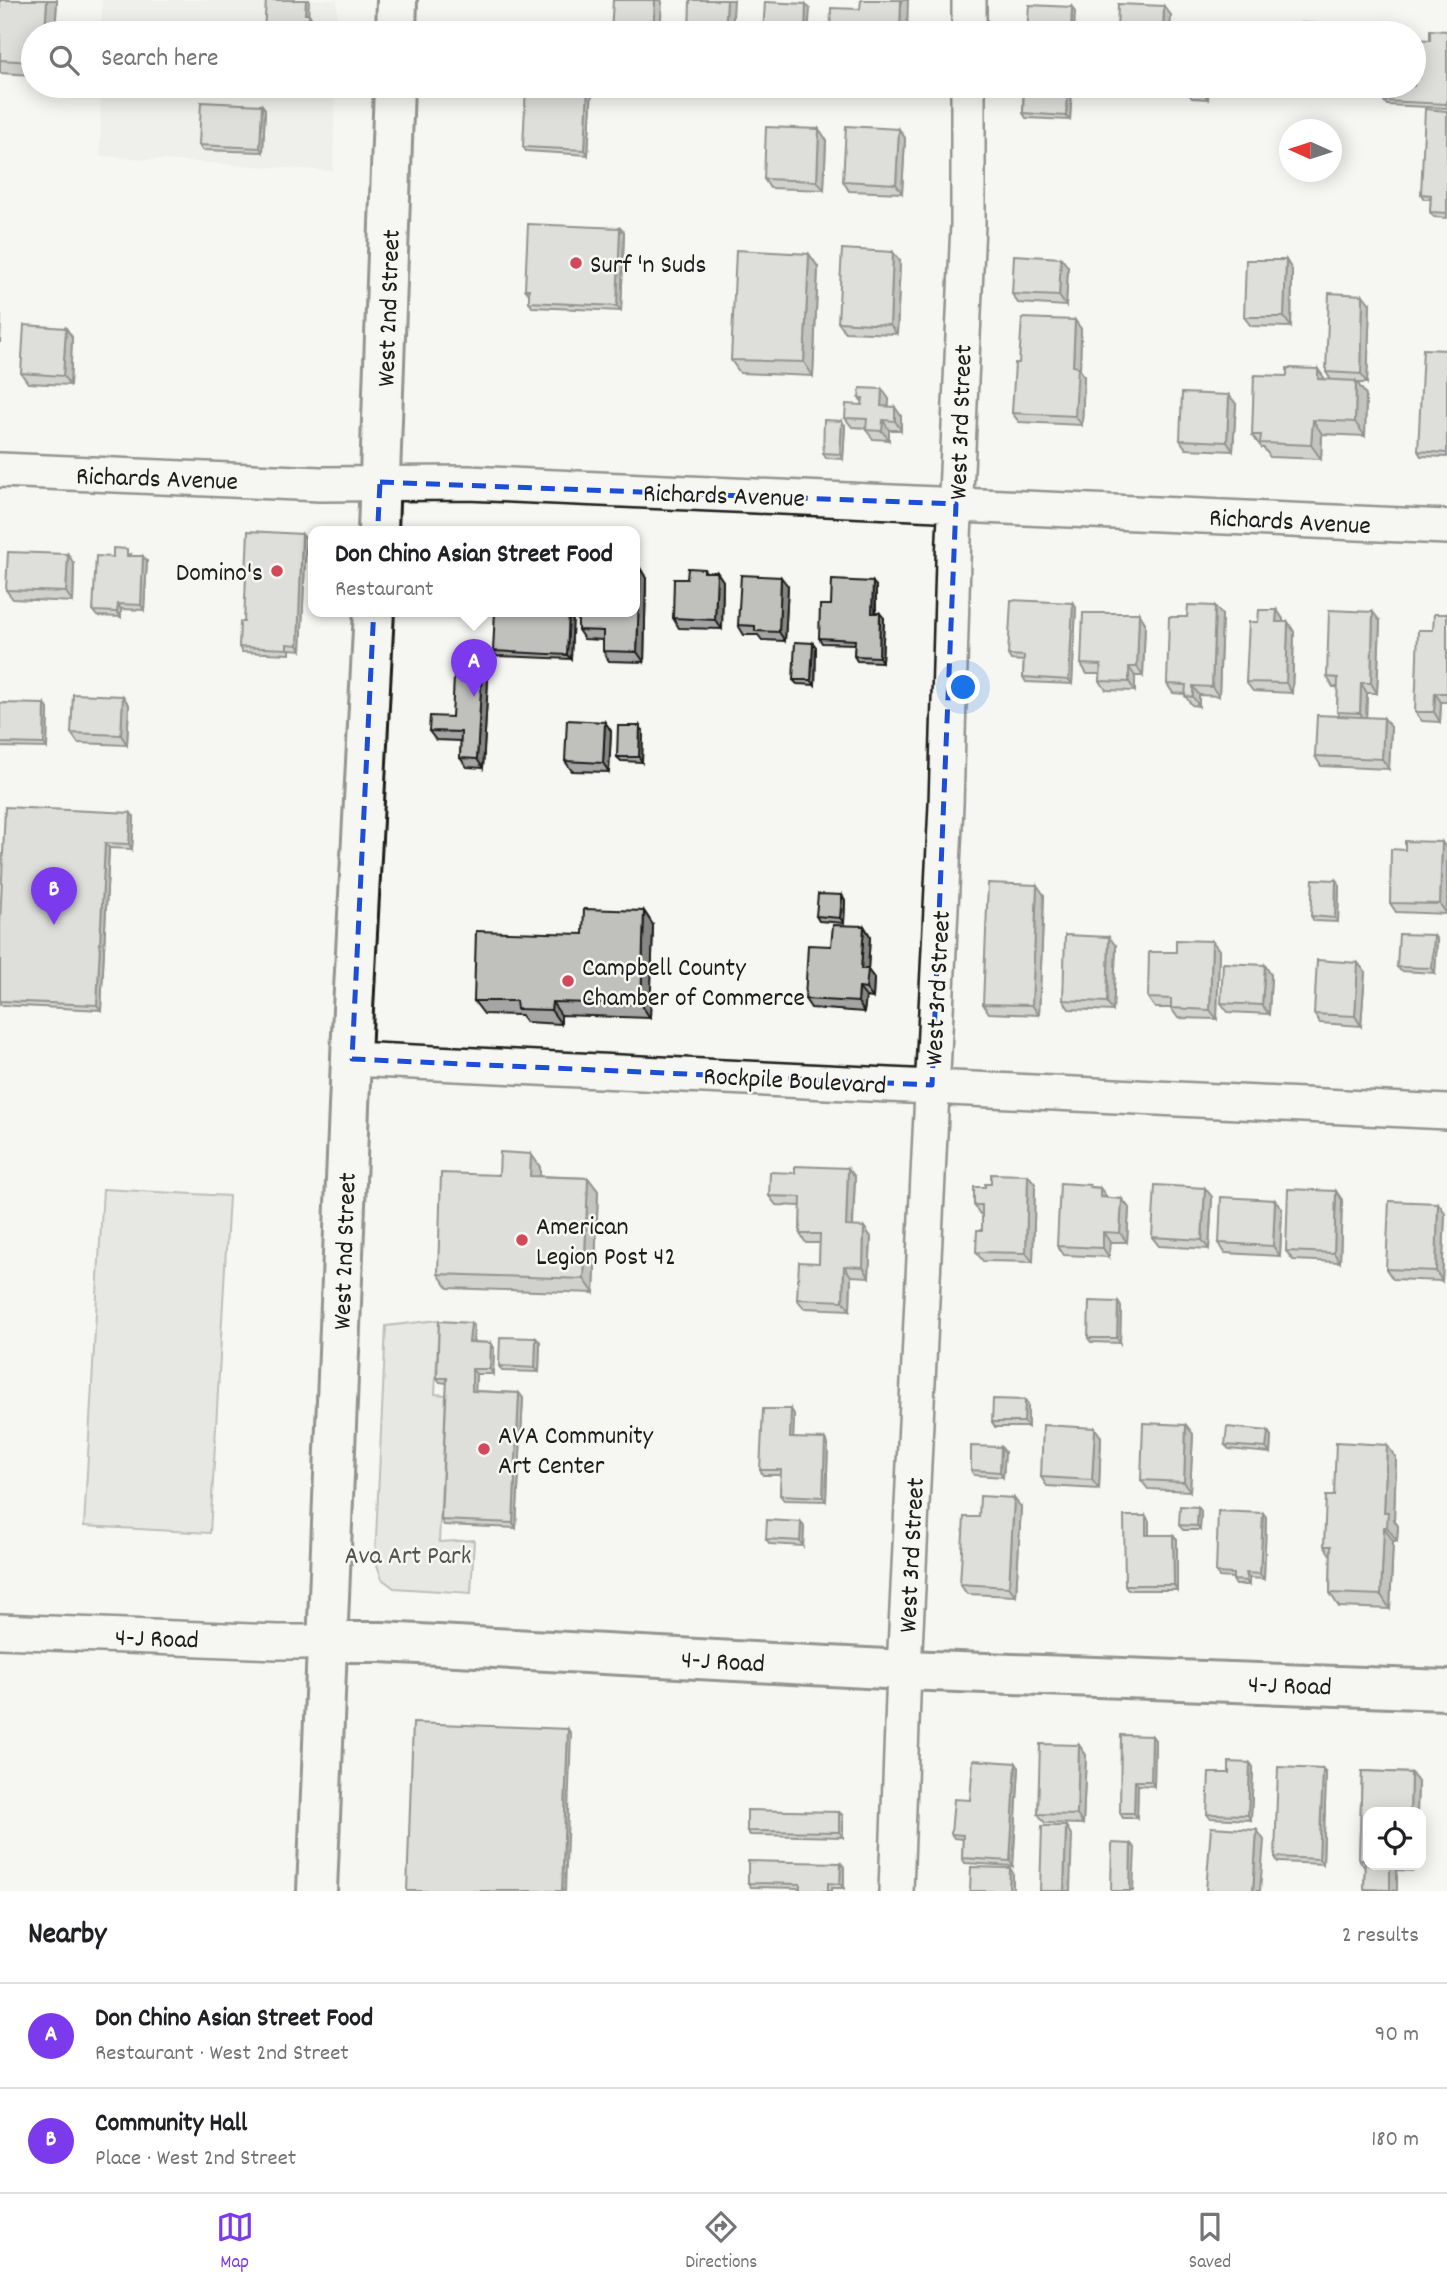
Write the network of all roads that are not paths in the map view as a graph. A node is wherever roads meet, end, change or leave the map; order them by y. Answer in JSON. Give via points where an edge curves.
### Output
{"nodes":[{"id":1,"x":397,"y":0,"type":"edge"},
{"id":2,"x":969,"y":0,"type":"edge"},
{"id":3,"x":396,"y":21,"type":"edge"},
{"id":4,"x":969,"y":21,"type":"edge"},
{"id":5,"x":394,"y":98,"type":"edge"},
{"id":6,"x":968,"y":98,"type":"edge"},
{"id":7,"x":0,"y":470,"type":"edge"},
{"id":8,"x":380,"y":482,"type":"junction"},
{"id":9,"x":956,"y":504,"type":"junction"},
{"id":10,"x":378,"y":526,"type":"edge"},
{"id":11,"x":1447,"y":527,"type":"edge"},
{"id":12,"x":374,"y":617,"type":"edge"},
{"id":13,"x":352,"y":1059,"type":"junction"},
{"id":14,"x":932,"y":1086,"type":"junction"},
{"id":15,"x":1447,"y":1112,"type":"edge"},
{"id":16,"x":0,"y":1631,"type":"edge"},
{"id":17,"x":328,"y":1642,"type":"junction"},
{"id":18,"x":904,"y":1670,"type":"junction"},
{"id":19,"x":1447,"y":1690,"type":"edge"},
{"id":20,"x":317,"y":1891,"type":"edge"},
{"id":21,"x":897,"y":1891,"type":"edge"}],
"edges":[{"from":1,"to":3,"type":"main road"},
{"from":2,"to":4,"type":"street"},
{"from":5,"to":8,"type":"main road","name":"West 2nd Street"},
{"from":6,"to":9,"type":"street","name":"West 3rd Street","via":[[968,224]]},
{"from":7,"to":8,"type":"street","name":"Richards Avenue","via":[[320,484]]},
{"from":8,"to":9,"type":"street","name":"Richards Avenue"},
{"from":8,"to":10,"type":"main road","name":"West 2nd Street"},
{"from":9,"to":11,"type":"street","name":"Richards Avenue"},
{"from":9,"to":14,"type":"street","name":"West 3rd Street"},
{"from":12,"to":13,"type":"main road","name":"West 2nd Street"},
{"from":13,"to":14,"type":"street","name":"Rockpile Boulevard"},
{"from":13,"to":17,"type":"main road","name":"West 2nd Street"},
{"from":14,"to":15,"type":"street","name":"Rockpile Boulevard"},
{"from":14,"to":18,"type":"street","name":"West 3rd Street"},
{"from":16,"to":17,"type":"street","name":"4-J Road"},
{"from":17,"to":18,"type":"main road","name":"4-J Road"},
{"from":17,"to":20,"type":"main road","name":"West 2nd Street"},
{"from":18,"to":19,"type":"main road","name":"4-J Road"},
{"from":18,"to":21,"type":"street","name":"West 3rd Street"}]}
